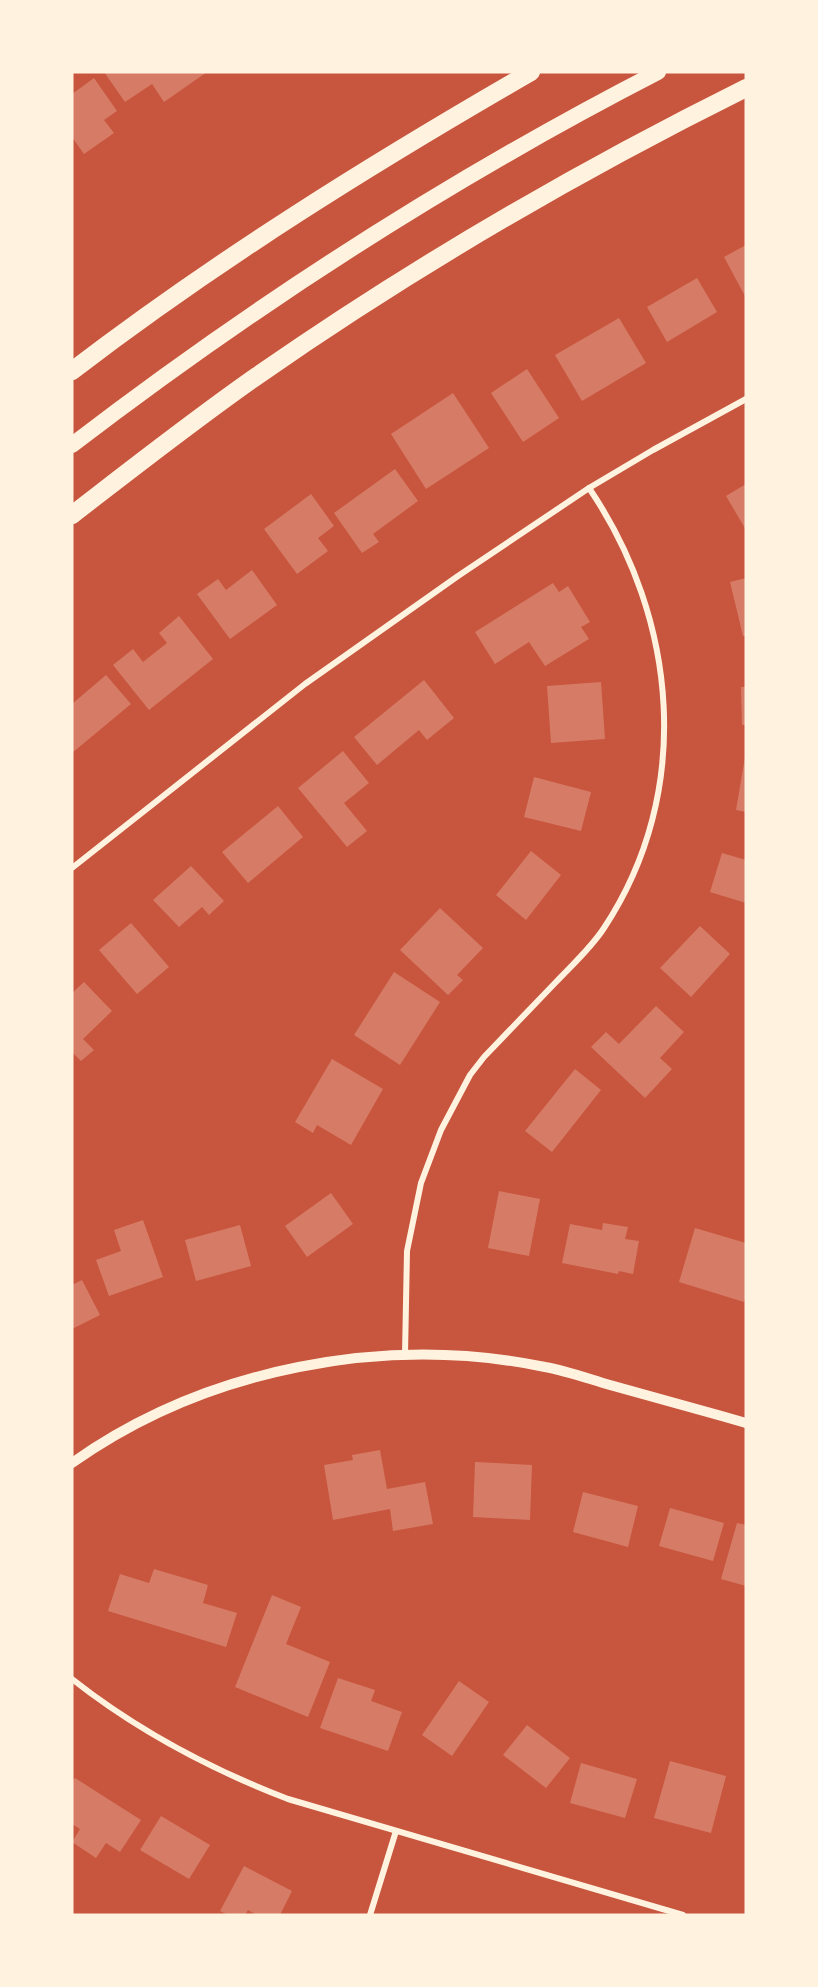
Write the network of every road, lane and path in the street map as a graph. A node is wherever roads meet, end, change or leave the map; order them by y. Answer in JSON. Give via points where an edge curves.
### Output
{"nodes":[{"id":1,"x":531,"y":72,"type":"edge"},
{"id":2,"x":658,"y":72,"type":"edge"},
{"id":3,"x":746,"y":88,"type":"edge"},
{"id":4,"x":72,"y":371,"type":"edge"},
{"id":5,"x":746,"y":399,"type":"edge"},
{"id":6,"x":72,"y":445,"type":"edge"},
{"id":7,"x":589,"y":488,"type":"junction"},
{"id":8,"x":72,"y":515,"type":"edge"},
{"id":9,"x":72,"y":868,"type":"edge"},
{"id":10,"x":405,"y":1355,"type":"junction"},
{"id":11,"x":746,"y":1423,"type":"edge"},
{"id":12,"x":72,"y":1463,"type":"edge"},
{"id":13,"x":72,"y":1679,"type":"edge"},
{"id":14,"x":396,"y":1831,"type":"junction"},
{"id":15,"x":369,"y":1915,"type":"edge"},
{"id":16,"x":683,"y":1915,"type":"edge"}],
"edges":[{"from":1,"to":4,"type":"highway","via":[[297,214]]},
{"from":2,"to":6,"type":"highway","via":[[510,152],[370,237],[215,341]]},
{"from":3,"to":8,"type":"highway","via":[[563,186],[383,293],[248,383]]},
{"from":5,"to":7,"type":"street"},
{"from":7,"to":9,"type":"street","via":[[305,684]]},
{"from":7,"to":10,"type":"street","via":[[609,517],[639,581],[656,639],[665,714],[657,801],[640,856],[604,927],[484,1057],[441,1130],[421,1184],[407,1251]]},
{"from":10,"to":11,"type":"street","via":[[439,1354],[546,1367]]},
{"from":10,"to":12,"type":"street","via":[[288,1369],[229,1385],[164,1410]]},
{"from":13,"to":14,"type":"street","via":[[168,1745],[247,1784]]},
{"from":14,"to":15,"type":"street"},
{"from":14,"to":16,"type":"street"}]}
